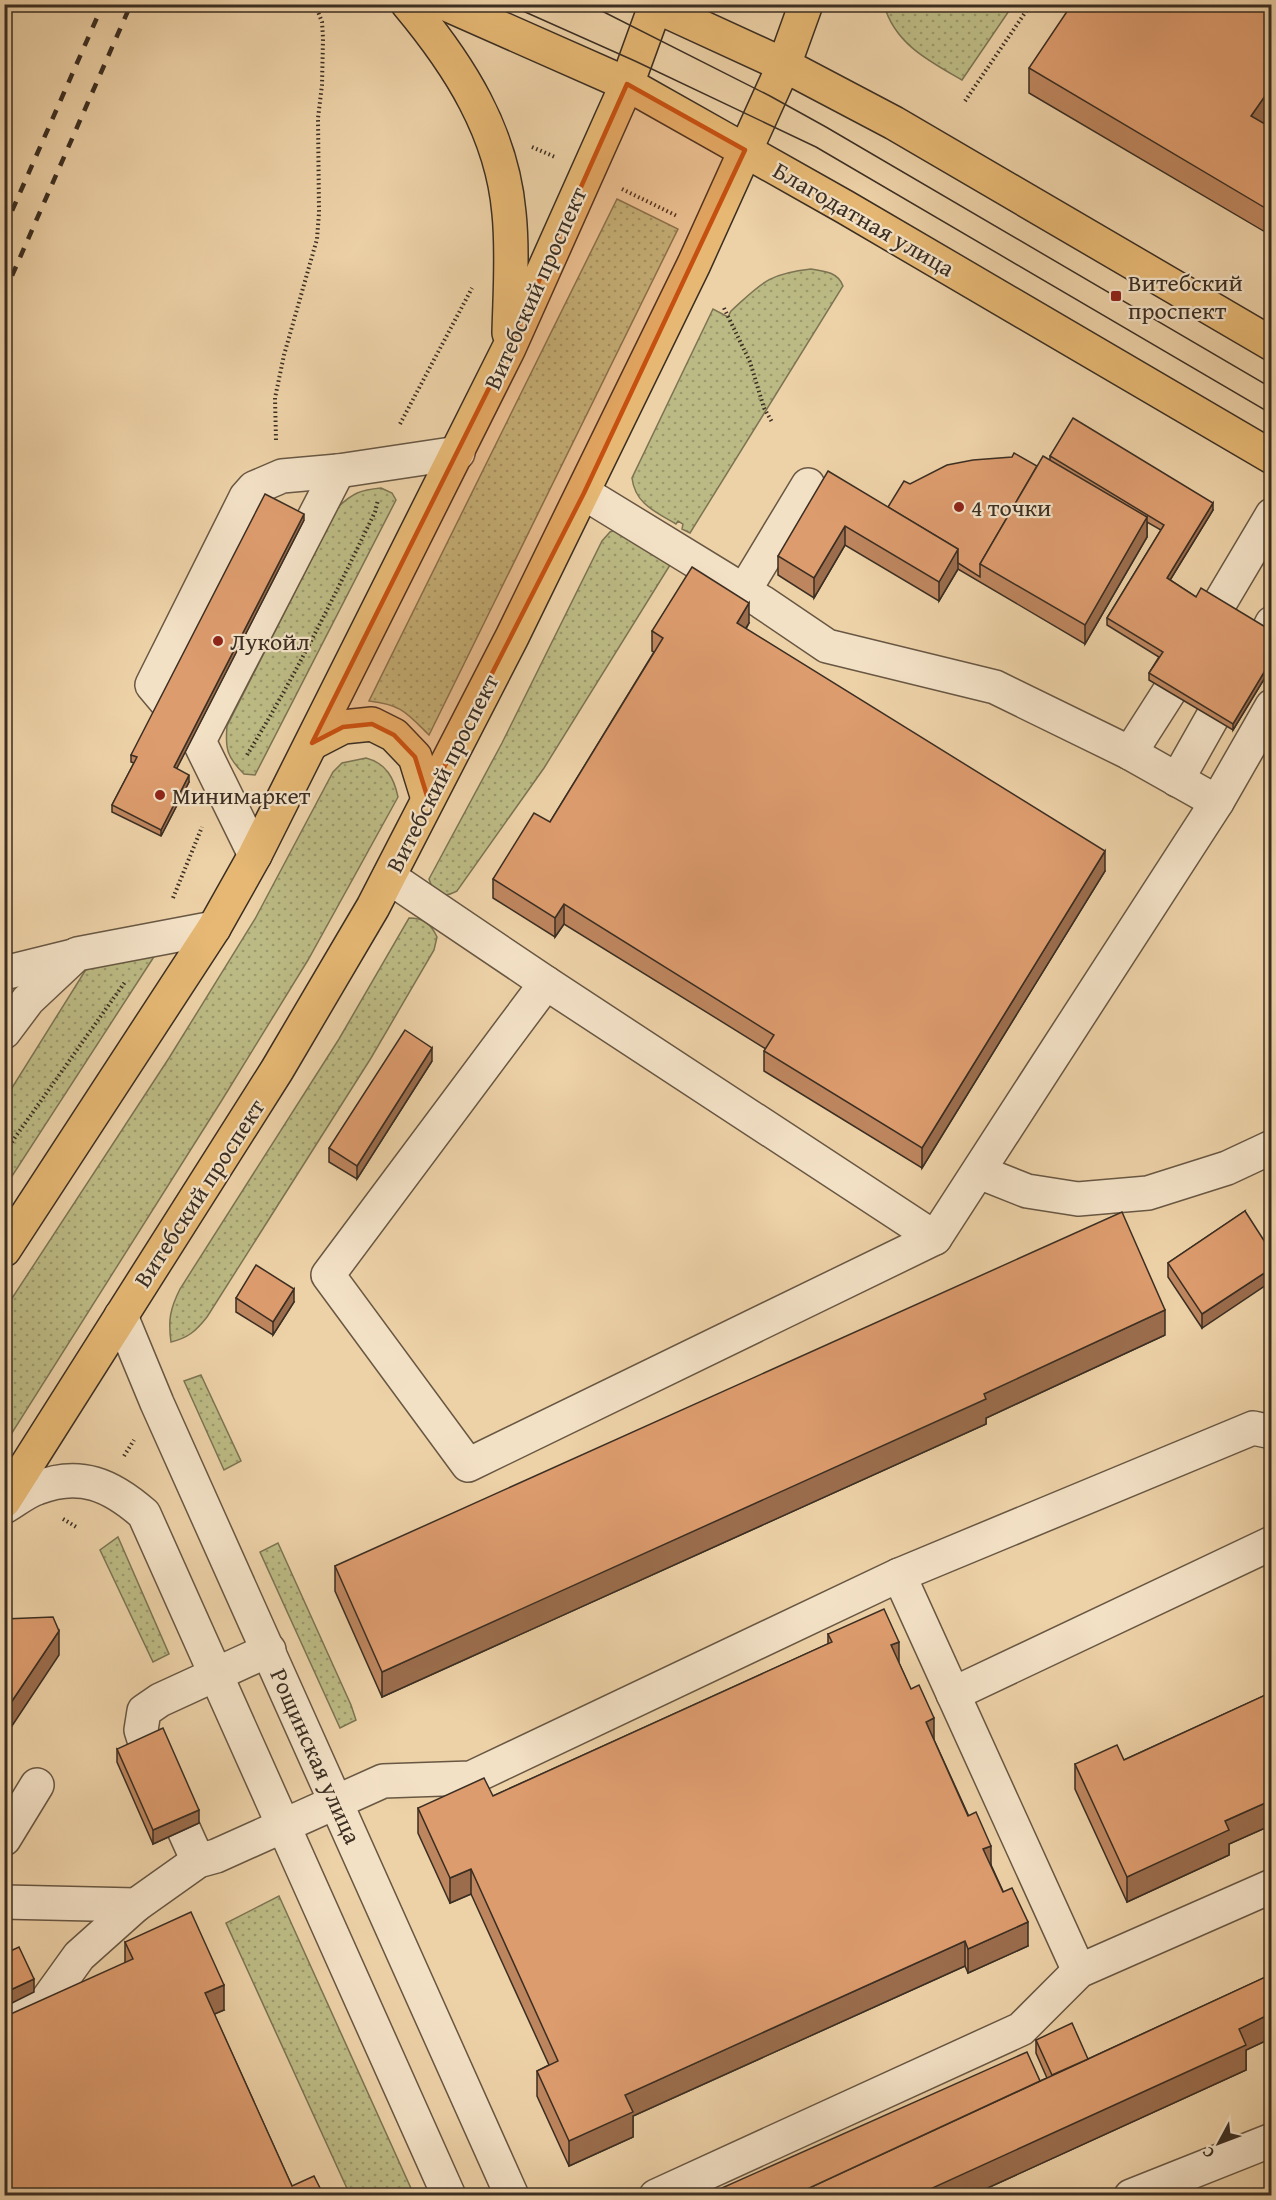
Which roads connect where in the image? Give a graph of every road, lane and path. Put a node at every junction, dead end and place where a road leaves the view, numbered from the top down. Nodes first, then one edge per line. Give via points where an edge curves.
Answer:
1 (315, 4) edge
2 (408, 4) edge
3 (446, 4) edge
4 (806, 4) edge
5 (1031, 4) edge
6 (654, 5) edge
7 (784, 65) junction
8 (627, 84) junction
9 (965, 101) dead end
10 (526, 144) dead end
11 (745, 150) junction
12 (556, 158) dead end
13 (622, 189) dead end
14 (683, 219) dead end
15 (475, 283) dead end
16 (724, 308) dead end
17 (1272, 344) edge
18 (509, 348) junction
19 (772, 422) dead end
20 (458, 453) junction
21 (1272, 457) edge
22 (388, 464) junction
23 (338, 471) junction
24 (282, 476) junction
25 (807, 485) dead end
26 (584, 493) junction
27 (1272, 515) edge
28 (744, 591) junction
29 (1218, 606) edge
30 (1168, 692) edge
31 (1272, 706) edge
32 (1212, 718) edge
33 (199, 741) junction
34 (312, 743) junction
35 (1130, 753) junction
36 (1177, 780) junction
37 (224, 792) junction
38 (428, 800) junction
39 (1217, 802) junction
40 (255, 855) junction
41 (389, 877) junction
42 (214, 928) junction
43 (155, 940) junction
44 (77, 954) junction
45 (4, 973) edge
46 (546, 983) junction
47 (4, 1032) edge
48 (1272, 1147) edge
49 (4, 1153) edge
50 (979, 1172) junction
51 (935, 1238) junction
52 (4, 1250) edge
53 (121, 1316) junction
54 (1272, 1432) edge
55 (138, 1435) dead end
56 (122, 1459) dead end
57 (4, 1501) edge
58 (4, 1507) edge
59 (1272, 1543) edge
60 (898, 1575) junction
61 (268, 1650) junction
62 (216, 1674) junction
63 (953, 1695) junction
64 (147, 1749) edge
65 (37, 1785) dead end
66 (336, 1801) junction
67 (283, 1824) junction
68 (184, 1830) edge
69 (4, 1839) edge
70 (198, 1861) junction
71 (1272, 1886) edge
72 (4, 1902) edge
73 (136, 1905) junction
74 (1079, 1971) junction
75 (14, 2020) edge
76 (1272, 2140) edge
77 (1195, 2184) edge
78 (449, 2196) edge
79 (512, 2196) edge
80 (656, 2196) edge
81 (1131, 2196) edge

1 - 24 path via 323,38 318,118 319,213 317,239 275,398 277,458
2 - 18 main road via 476,101 496,149 509,212
3 - 8 main road, Благодатная улица
4 - 7 main road, Витебский проспект
5 - 9 path
6 - 7 main road
6 - 8 main road, Витебский проспект
7 - 11 main road, Витебский проспект
7 - 17 main road via 894,123
8 - 11 main road, Благодатная улица
8 - 18 main road, Витебский проспект
10 - 12 path
11 - 21 main road, Благодатная улица
11 - 26 main road, Витебский проспект
13 - 14 path
15 - 22 path via 401,419
16 - 19 path
18 - 20 main road, Витебский проспект
20 - 22 street
20 - 34 main road, Витебский проспект
22 - 23 street
22 - 37 path via 375,512 319,629
23 - 24 street
23 - 33 street
24 - 33 street via 254,488 246,497 152,685
25 - 28 street
26 - 28 street
26 - 38 main road, Витебский проспект
27 - 29 street
28 - 35 street via 827,645 995,687
30 - 35 street
31 - 39 street
32 - 36 street
33 - 37 street
34 - 38 main road via 343,728 372,724 394,735 414,758
34 - 40 main road, Витебский проспект
35 - 36 street
36 - 39 street
37 - 40 street
37 - 43 path via 198,833
38 - 41 main road, Витебский проспект
39 - 50 street
40 - 42 main road, Витебский проспект
41 - 46 street
41 - 53 main road, Витебский проспект via 277,1071
42 - 43 street
42 - 52 main road, Витебский проспект
43 - 44 street
43 - 49 path
44 - 45 street
44 - 47 street via 28,1000
46 - 51 street
46 - 51 street via 328,1275 468,1465
48 - 50 street via 1227,1168 1148,1193 1078,1199 1027,1191
50 - 51 street
53 - 57 main road, Витебский проспект
53 - 61 street, Рощинская улица
54 - 60 street via 1253,1428
55 - 56 path
58 - 62 street via 35,1488 66,1479 89,1482 124,1497 144,1514
59 - 63 street
60 - 63 street
60 - 66 street via 471,1778 383,1781
61 - 62 street
61 - 66 street, Рощинская улица
62 - 64 street via 144,1711 141,1730
62 - 67 street
63 - 74 street
65 - 69 street
66 - 67 street
66 - 79 street, Рощинская улица
67 - 70 street
67 - 78 street
68 - 70 street
70 - 73 street
71 - 74 street
72 - 73 street
73 - 75 street via 79,1956 42,2006
74 - 80 street via 1021,2029
76 - 77 street
77 - 81 street

